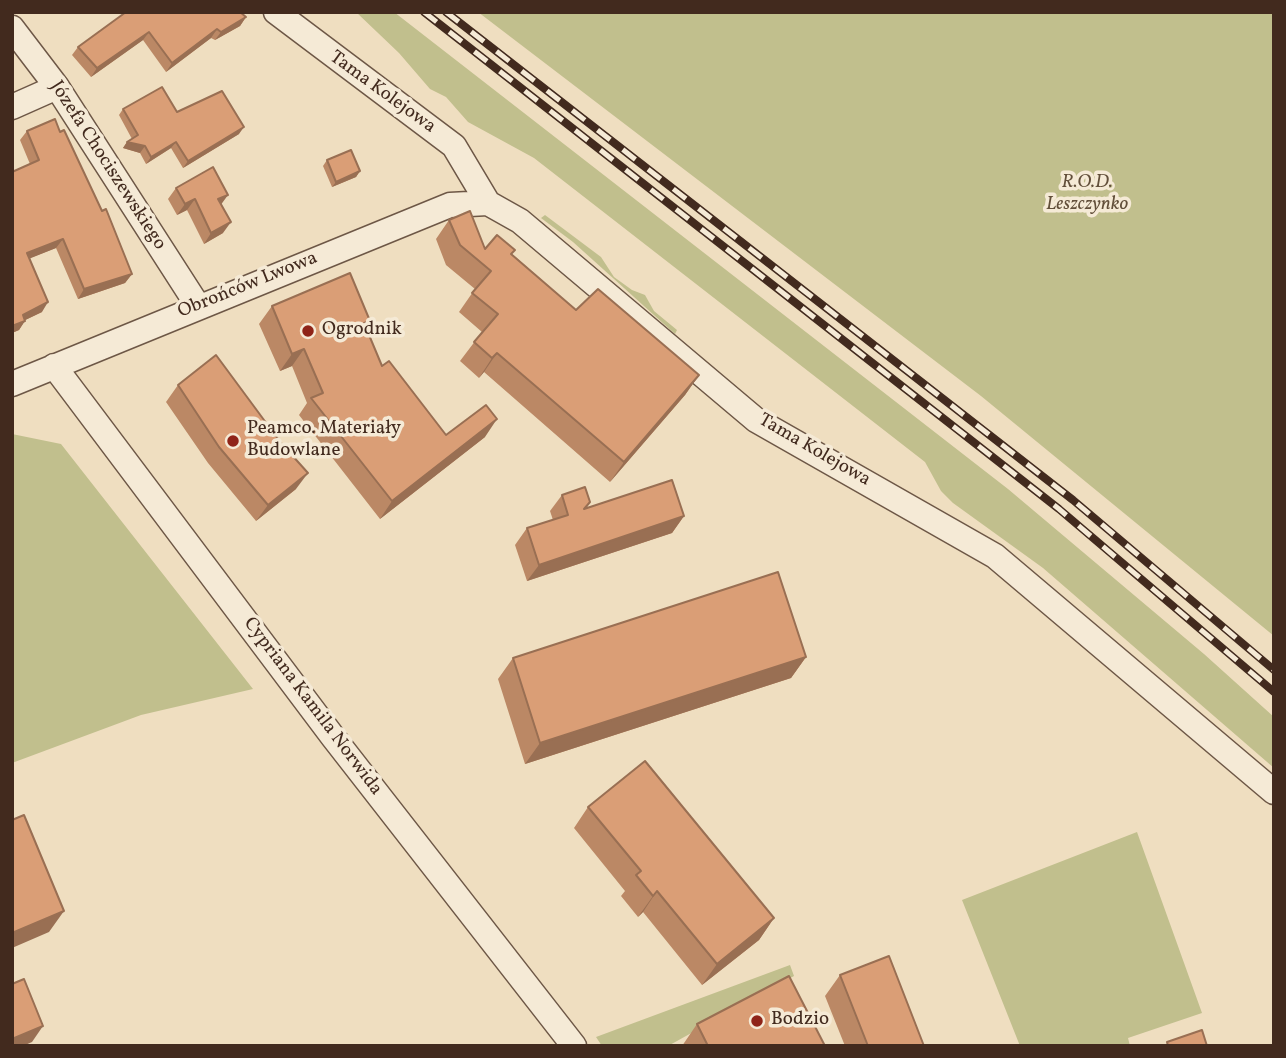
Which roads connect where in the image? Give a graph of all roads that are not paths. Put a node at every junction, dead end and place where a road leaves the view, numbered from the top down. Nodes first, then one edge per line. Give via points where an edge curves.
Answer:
1 (276, 12) edge
2 (12, 28) edge
3 (58, 87) junction
4 (12, 107) edge
5 (488, 203) junction
6 (198, 306) junction
7 (54, 366) junction
8 (12, 384) edge
9 (1274, 792) edge
10 (574, 1046) edge

1 - 5 street, Tama Kolejowa via 454,146
2 - 3 street, Józefa Chociszewskiego
3 - 4 street
3 - 6 street, Józefa Chociszewskiego
5 - 6 street, Obrońców Lwowa via 450,205
5 - 9 street, Tama Kolejowa via 520,221 756,420 995,555
6 - 7 street, Obrońców Lwowa
7 - 8 street, Obrońców Lwowa
7 - 10 street, Cypriana Kamila Norwida via 333,737

